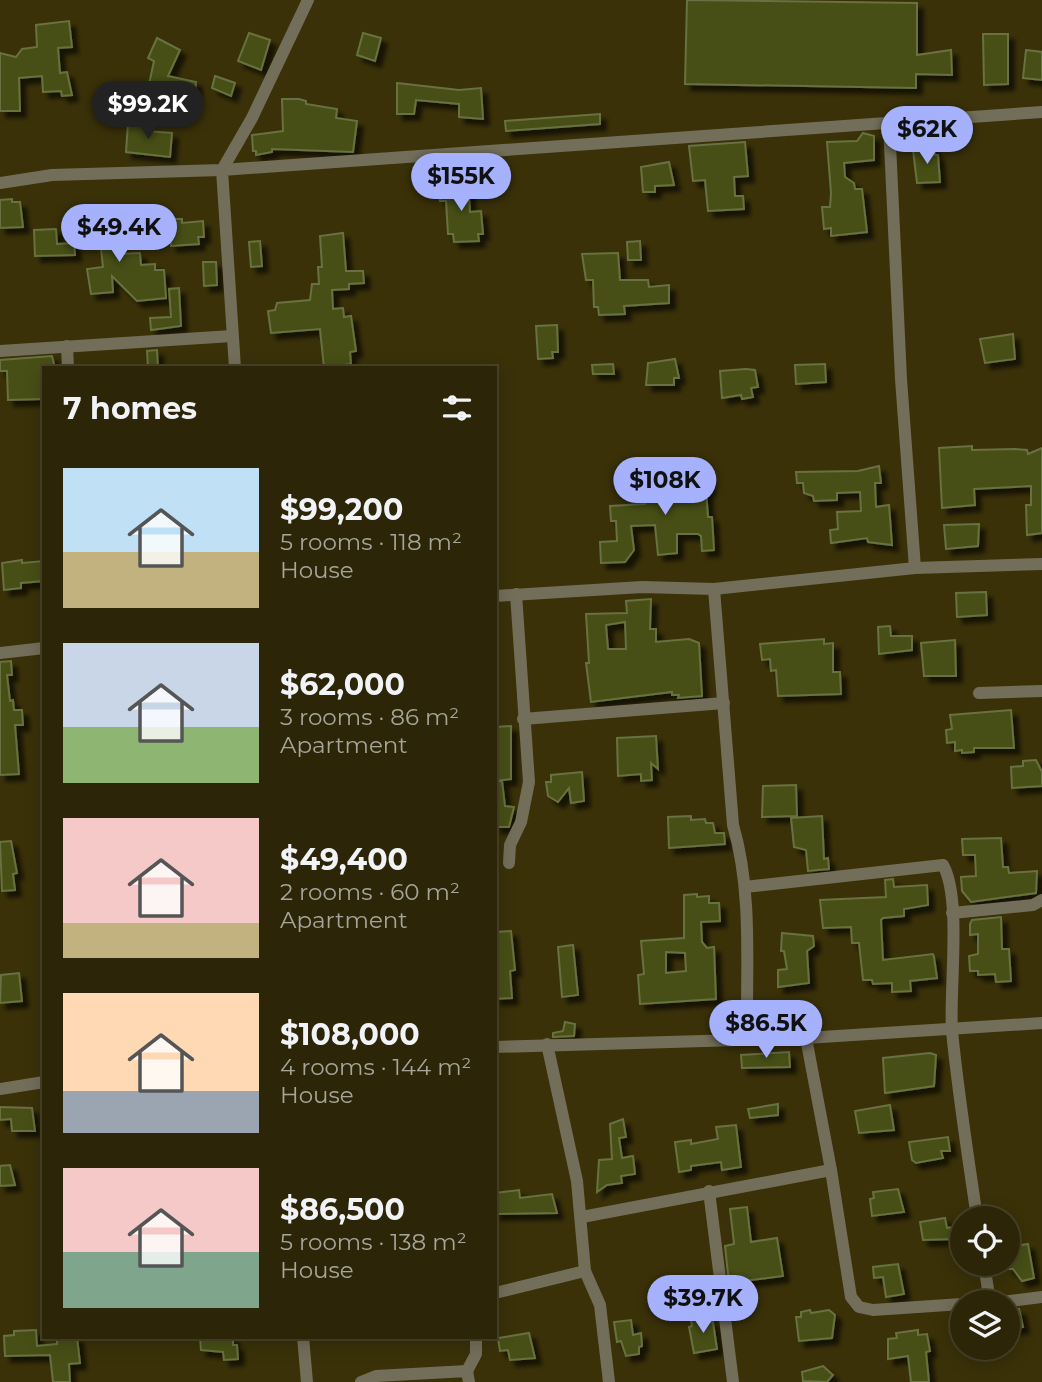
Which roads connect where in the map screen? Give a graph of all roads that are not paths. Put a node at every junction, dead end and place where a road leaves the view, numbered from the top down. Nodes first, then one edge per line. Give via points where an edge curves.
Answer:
1 (308, 0) edge
2 (1042, 112) edge
3 (889, 122) junction
4 (222, 170) junction
5 (0, 183) edge
6 (232, 336) junction
7 (67, 346) junction
8 (0, 351) edge
9 (68, 366) edge
10 (234, 366) edge
11 (1042, 564) edge
12 (915, 568) junction
13 (715, 589) junction
14 (516, 594) junction
15 (497, 596) edge
16 (42, 648) edge
17 (0, 653) edge
18 (1042, 691) edge
19 (979, 693) dead end
20 (724, 703) junction
21 (523, 719) junction
22 (509, 863) dead end
23 (745, 887) junction
24 (1042, 901) edge
25 (952, 913) junction
26 (1042, 1023) edge
27 (952, 1028) junction
28 (806, 1038) junction
29 (747, 1039) junction
30 (547, 1044) junction
31 (497, 1047) edge
32 (42, 1082) edge
33 (0, 1089) edge
34 (831, 1170) junction
35 (709, 1191) junction
36 (975, 1206) edge
37 (582, 1217) junction
38 (585, 1271) junction
39 (497, 1293) edge
40 (1042, 1297) edge
41 (1020, 1300) edge
42 (950, 1305) edge
43 (303, 1339) edge
44 (477, 1339) edge
45 (468, 1376) edge
46 (307, 1382) edge
47 (361, 1382) edge
48 (609, 1382) edge
49 (733, 1382) edge

1 - 4 street
2 - 3 street
3 - 4 street
3 - 12 street
4 - 5 street via 51,175
4 - 6 street
6 - 7 street
6 - 10 street
7 - 8 street
7 - 9 street
11 - 12 street
12 - 13 street
13 - 14 street via 642,587
13 - 20 street
14 - 15 street
14 - 21 street
16 - 17 street
18 - 19 street
20 - 21 street
20 - 23 street via 733,824
21 - 22 street via 529,782
23 - 25 street via 943,865
23 - 29 street
24 - 25 street
25 - 27 street
26 - 27 street
27 - 28 street
27 - 36 street
28 - 29 street
28 - 34 street
29 - 30 street
30 - 31 street
30 - 37 street
32 - 33 street
34 - 35 street
34 - 42 street via 851,1297 859,1307
35 - 37 street
35 - 49 street
37 - 38 street
38 - 39 street
38 - 48 street via 600,1305
40 - 41 street
43 - 46 street
44 - 45 street via 477,1354
45 - 47 street via 376,1376

